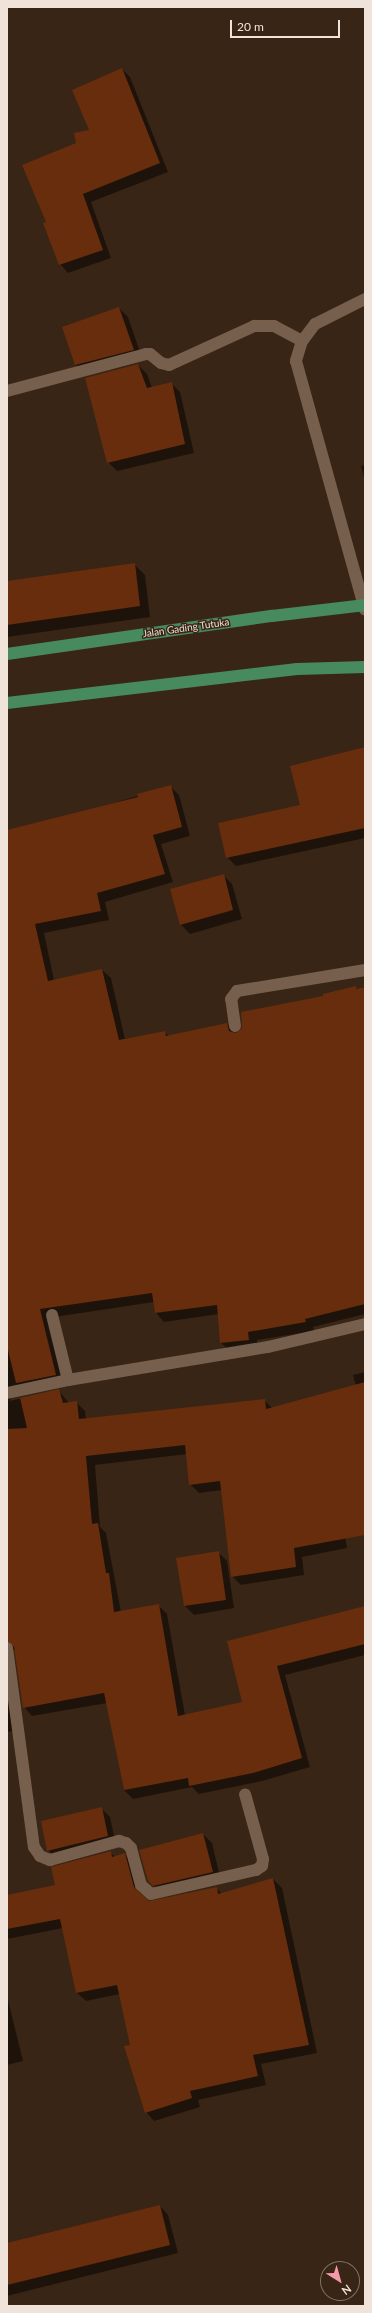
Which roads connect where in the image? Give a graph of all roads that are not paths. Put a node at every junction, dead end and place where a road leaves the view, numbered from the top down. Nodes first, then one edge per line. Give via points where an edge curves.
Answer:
1 (365, 299) edge
2 (302, 341) junction
3 (7, 392) edge
4 (365, 607) edge
5 (7, 654) edge
6 (365, 666) edge
7 (7, 703) edge
8 (365, 970) edge
9 (235, 1026) dead end
10 (52, 1315) dead end
11 (365, 1324) edge
12 (68, 1380) junction
13 (7, 1393) edge
14 (7, 1648) edge
15 (245, 1794) dead end

1 - 2 street via 315,324
2 - 3 street via 274,326 254,326 169,365 146,354
2 - 4 street via 296,361 300,384
4 - 5 main road, Jalan Gading Tutuka via 272,616
6 - 7 main road via 297,669
8 - 9 street via 237,991 231,999
10 - 12 street
11 - 12 street via 268,1347
12 - 13 street
14 - 15 street via 34,1847 40,1856 50,1860 119,1841 126,1843 131,1848 142,1885 151,1894 256,1870 262,1866 263,1859

